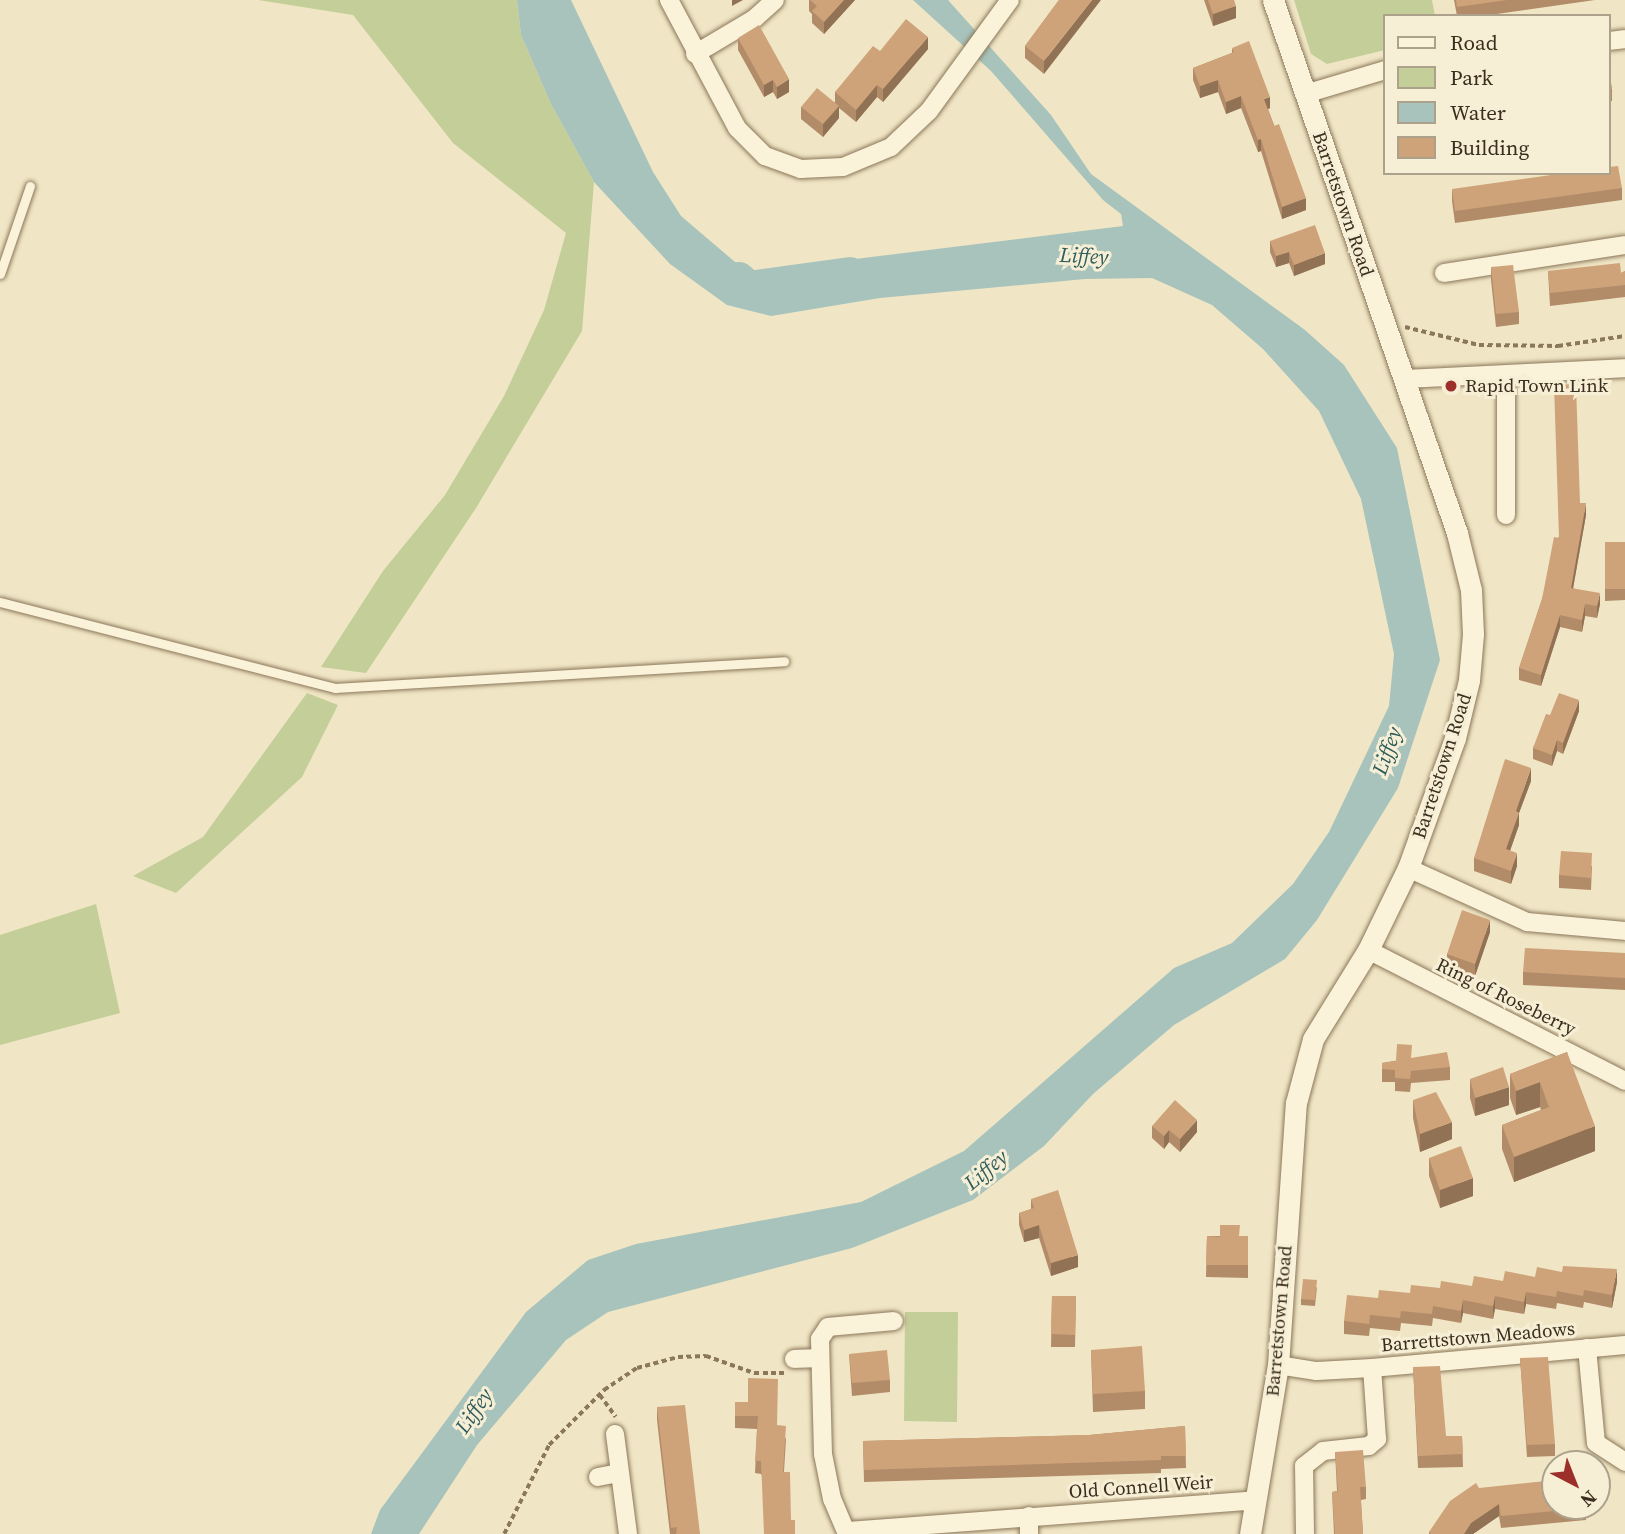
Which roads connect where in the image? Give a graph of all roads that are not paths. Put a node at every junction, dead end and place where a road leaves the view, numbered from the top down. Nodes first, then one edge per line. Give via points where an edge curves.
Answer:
1 (669, 0) edge
2 (775, 0) edge
3 (1010, 0) edge
4 (1273, 0) edge
5 (695, 54) junction
6 (1384, 70) edge
7 (1305, 94) junction
8 (30, 186) dead end
9 (1625, 245) edge
10 (1444, 272) dead end
11 (0, 274) edge
12 (1625, 368) edge
13 (1506, 377) junction
14 (1404, 379) junction
15 (1506, 515) dead end
16 (0, 602) edge
17 (785, 661) dead end
18 (1408, 869) junction
19 (1625, 931) edge
20 (1368, 950) junction
21 (1625, 1081) edge
22 (894, 1321) dead end
23 (1625, 1345) edge
24 (1587, 1348) junction
25 (818, 1358) junction
26 (794, 1359) road end
27 (1278, 1365) junction
28 (1372, 1368) junction
29 (615, 1434) dead end
30 (1625, 1462) edge
31 (619, 1472) junction
32 (598, 1477) dead end
33 (1256, 1500) junction
34 (1029, 1525) edge
35 (847, 1532) edge
36 (628, 1534) edge
37 (1250, 1534) edge
38 (1304, 1534) edge

1 - 5 street
2 - 5 street via 754,19
3 - 5 street via 929,111 891,147 843,167 801,169 765,156 737,128
4 - 7 street, Barretstown Road
6 - 7 street
7 - 14 street, Barretstown Road
8 - 11 lane
9 - 10 street
12 - 13 street
13 - 14 street
13 - 15 street
14 - 18 street, Barretstown Road via 1457,533 1471,590 1473,634 1469,680 1455,738
16 - 17 lane via 335,688
18 - 19 street via 1527,922
18 - 20 street, Barretstown Road
20 - 21 street, Ring of Roseberry
20 - 27 street, Barretstown Road via 1313,1040 1296,1103
22 - 25 street, Old Connell Weir via 828,1327
23 - 24 street, Barrettstown Meadows
24 - 28 street, Barrettstown Meadows
24 - 30 street, Barrettstown Meadows via 1596,1443
25 - 26 street
25 - 35 street, Old Connell Weir via 823,1454 832,1499
27 - 28 street, Barrettstown Meadows via 1317,1371
27 - 33 street, Barretstown Road
28 - 38 street, Barrettstown Meadows via 1377,1439 1369,1446 1323,1451 1304,1466
29 - 31 street
31 - 32 street
31 - 36 street
33 - 34 street, Old Connell Weir
33 - 37 street, Barretstown Road
34 - 35 street, Old Connell Weir

